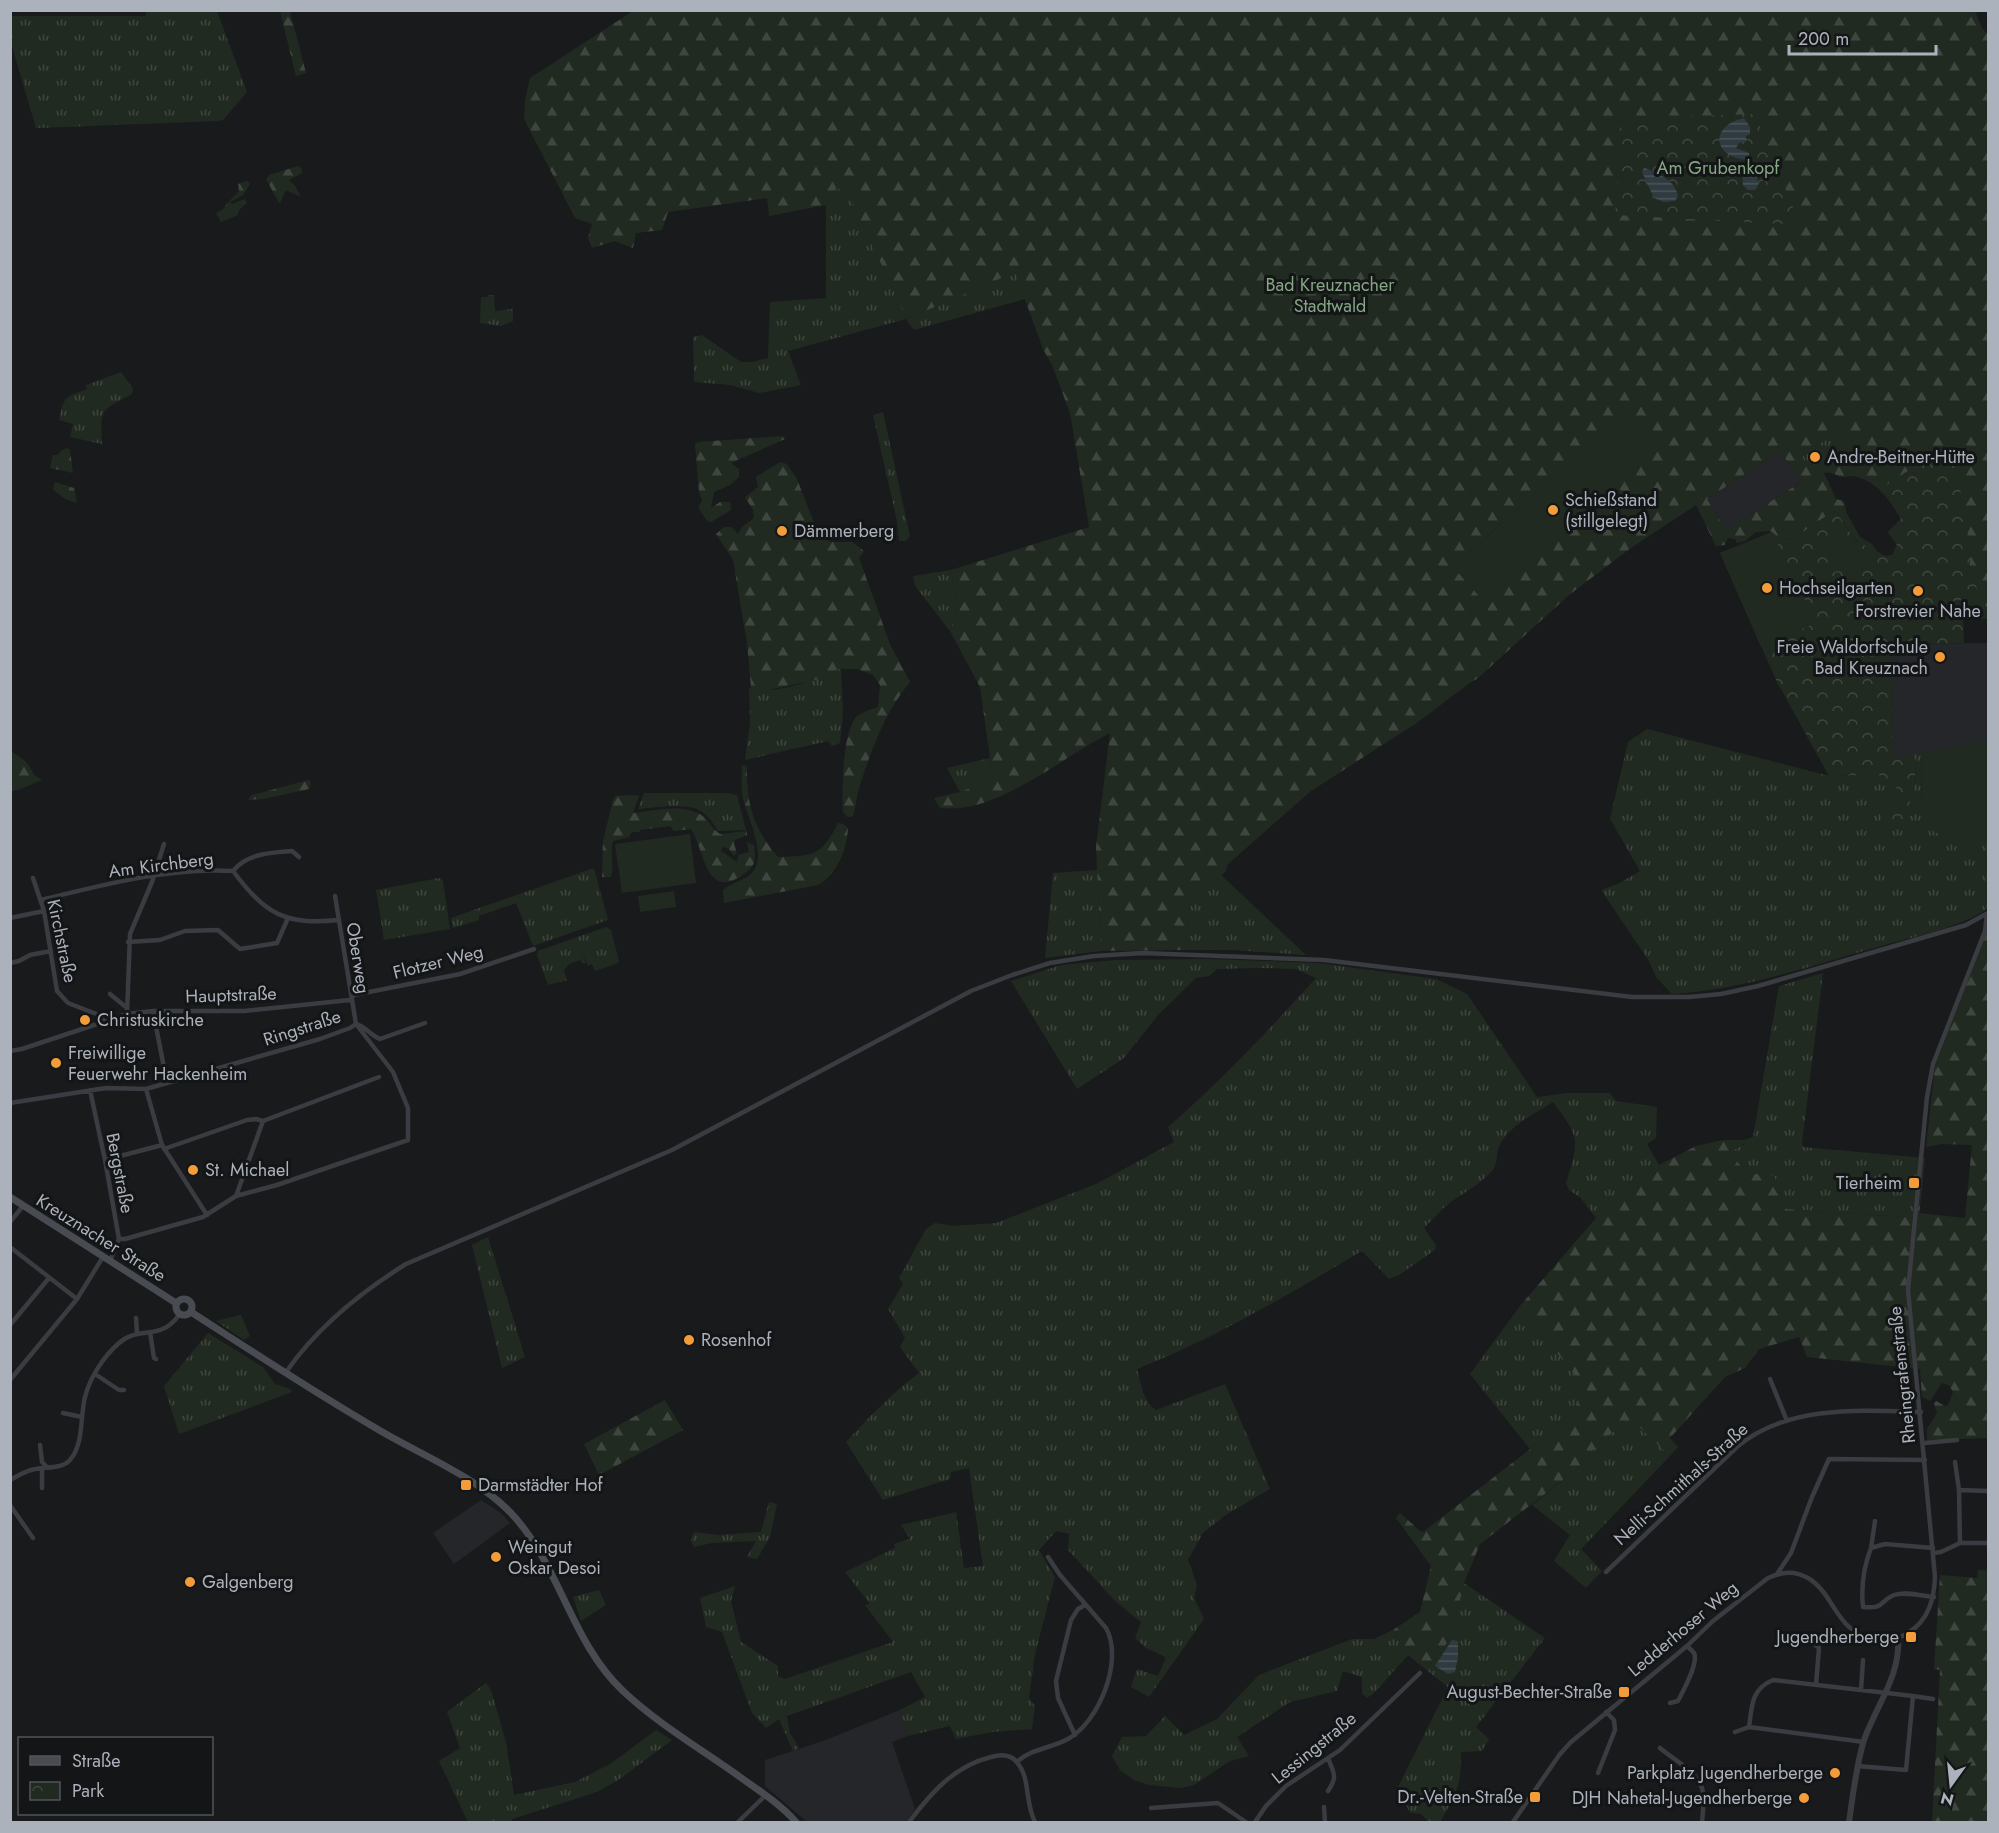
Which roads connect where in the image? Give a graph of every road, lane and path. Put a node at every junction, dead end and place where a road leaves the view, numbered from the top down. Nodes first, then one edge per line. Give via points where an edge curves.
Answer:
1 (164, 844) dead end
2 (299, 857) dead end
3 (233, 871) junction
4 (154, 876) junction
5 (33, 878) dead end
6 (335, 896) dead end
7 (41, 900) junction
8 (44, 911) junction
9 (1988, 914) edge
10 (10, 918) edge
11 (288, 918) junction
12 (339, 920) junction
13 (128, 942) junction
14 (534, 949) dead end
15 (51, 951) junction
16 (10, 963) edge
17 (110, 994) dead end
18 (350, 1000) junction
19 (127, 1011) junction
20 (153, 1011) junction
21 (104, 1021) junction
22 (425, 1023) dead end
23 (356, 1024) junction
24 (10, 1051) edge
25 (379, 1077) dead end
26 (167, 1083) junction
27 (146, 1089) junction
28 (90, 1090) junction
29 (10, 1103) edge
30 (263, 1121) junction
31 (163, 1147) junction
32 (105, 1160) junction
33 (236, 1196) junction
34 (10, 1197) edge
35 (23, 1206) junction
36 (207, 1215) junction
37 (10, 1222) edge
38 (119, 1239) junction
39 (10, 1247) edge
40 (107, 1259) junction
41 (49, 1278) junction
42 (77, 1299) junction
43 (176, 1303) junction
44 (191, 1312) junction
45 (179, 1315) junction
46 (136, 1318) dead end
47 (10, 1325) edge
48 (150, 1332) junction
49 (137, 1334) junction
50 (156, 1359) dead end
51 (286, 1372) junction
52 (95, 1374) junction
53 (1770, 1379) dead end
54 (10, 1380) edge
55 (124, 1390) dead end
56 (1921, 1412) junction
57 (63, 1413) dead end
58 (82, 1417) junction
59 (1787, 1421) junction
60 (1957, 1440) dead end
61 (1924, 1443) junction
62 (40, 1445) dead end
63 (1925, 1460) junction
64 (1955, 1462) dead end
65 (44, 1468) junction
66 (10, 1480) edge
67 (42, 1488) dead end
68 (1959, 1491) junction
69 (1989, 1491) edge
70 (10, 1505) edge
71 (1875, 1521) dead end
72 (33, 1538) dead end
73 (1960, 1543) junction
74 (1989, 1543) edge
75 (1871, 1548) junction
76 (1933, 1551) junction
77 (1048, 1557) dead end
78 (1606, 1572) dead end
79 (1777, 1574) junction
80 (1934, 1597) junction
81 (1086, 1605) junction
82 (1898, 1638) junction
83 (1812, 1642) dead end
84 (1687, 1646) junction
85 (1863, 1660) dead end
86 (1420, 1673) dead end
87 (1816, 1685) junction
88 (1861, 1690) junction
89 (1884, 1693) junction
90 (1913, 1696) junction
91 (1933, 1699) dead end
92 (1670, 1703) dead end
93 (1606, 1712) junction
94 (1749, 1727) junction
95 (1735, 1732) dead end
96 (1075, 1735) junction
97 (1864, 1742) junction
98 (1660, 1748) dead end
99 (1328, 1758) junction
100 (1017, 1762) junction
101 (1857, 1766) junction
102 (1598, 1773) dead end
103 (1328, 1791) dead end
104 (766, 1795) junction
105 (1323, 1807) dead end
106 (1151, 1808) dead end
107 (738, 1822) edge
108 (796, 1822) edge
109 (909, 1822) edge
110 (1035, 1822) edge
111 (1246, 1822) edge
112 (1255, 1822) edge
113 (1325, 1822) edge
114 (1513, 1822) edge
115 (1702, 1822) edge
116 (1849, 1822) edge

1 - 4 street
2 - 3 street via 292,851 261,854
3 - 4 street, Am Kirchberg
3 - 11 street, Am Kirchberg via 264,906
4 - 7 street, Am Kirchberg
4 - 13 street
5 - 7 street, Kirchstraße
6 - 12 street, Oberweg
7 - 8 street, Kirchstraße
8 - 10 street
8 - 15 street, Kirchstraße
9 - 51 street via 1956,928 1758,986 1689,997 1632,997 1313,959 1142,953 1050,963 971,991 672,1150 406,1264 348,1306
9 - 56 street, Rheingrafenstraße via 1933,1064 1927,1097 1908,1290
11 - 12 street, Am Kirchberg via 312,922
11 - 13 street via 277,943 240,948 218,930 185,931 160,940
12 - 18 street, Oberweg
13 - 19 street
14 - 18 street, Flotzer Weg via 460,974
15 - 16 street
15 - 21 street, Kirchstraße via 57,991 68,1003 99,1015
17 - 19 street
18 - 20 street, Hauptstraße via 244,1011
18 - 23 street, Oberweg
19 - 20 street, Hauptstraße
19 - 21 street, Hauptstraße
20 - 26 street
21 - 24 street, Hauptstraße
22 - 23 street via 380,1038
23 - 26 street, Ringstraße via 320,1039
23 - 33 street, Oberweg via 393,1072 408,1108 408,1140
25 - 30 street
26 - 27 street, Ringstraße
27 - 28 street, Ringstraße
27 - 31 street
28 - 29 street, Ringstraße
28 - 32 street, Bergstraße
30 - 31 street via 247,1120
30 - 33 street
31 - 32 street
31 - 36 street
32 - 38 street, Bergstraße
33 - 36 street
34 - 35 main road, Kreuznacher Straße
35 - 37 street
35 - 40 main road, Kreuznacher Straße
36 - 38 street
38 - 40 street, Bergstraße
39 - 41 street
40 - 42 street, Bergstraße
40 - 43 main road, Kreuznacher Straße
41 - 42 street
41 - 47 street
42 - 54 street, Bergstraße
43 - 44 main road via 181,1299 189,1301
43 - 45 main road
44 - 45 main road
44 - 51 main road
45 - 48 street via 166,1328
46 - 49 street
48 - 49 street
48 - 50 street
49 - 52 street via 119,1343
51 - 104 main road via 385,1434 469,1480 499,1502 534,1543 585,1643 614,1681 640,1705
52 - 55 street
52 - 58 street via 85,1396
53 - 59 street
56 - 59 street, Nelli-Schmithals-Straße via 1846,1410
56 - 61 street, Rheingrafenstraße
57 - 58 street
58 - 65 street via 71,1459
59 - 78 street, Nelli-Schmithals-Straße via 1743,1442
60 - 61 street
61 - 63 street, Rheingrafenstraße
62 - 65 street
63 - 76 street, Rheingrafenstraße
63 - 79 street via 1830,1459 1791,1553
64 - 68 street
65 - 66 street
65 - 67 street
68 - 69 street
68 - 73 street
70 - 72 street
71 - 75 street
73 - 74 street
73 - 76 street via 1941,1552
75 - 76 street via 1886,1544
75 - 80 street via 1863,1607 1873,1608 1892,1596 1905,1594
76 - 80 street, Rheingrafenstraße
77 - 81 street
79 - 82 street via 1790,1572 1809,1578 1850,1628 1862,1636 1876,1640
79 - 84 street, Ledderhoser Weg via 1750,1591
80 - 82 street, Rheingrafenstraße via 1923,1620
81 - 96 street via 1071,1620 1056,1682 1058,1698
81 - 96 street via 1109,1633 1113,1656 1100,1703
82 - 89 street via 1896,1664
83 - 87 street via 1819,1648
84 - 92 street via 1695,1659 1688,1683 1678,1701
84 - 93 street, Ledderhoser Weg
85 - 88 street
86 - 99 street, Lessingstraße
87 - 88 street
87 - 94 street via 1773,1680 1766,1683 1754,1695
88 - 89 street
89 - 90 street
89 - 97 street
90 - 91 street
90 - 101 street via 1906,1770
93 - 102 street via 1614,1720 1615,1730
93 - 114 street, Ledderhoser Weg via 1560,1754
94 - 95 street
94 - 97 street
96 - 100 street
97 - 101 street
98 - 115 street via 1701,1785
99 - 103 street via 1335,1782
99 - 112 street, Lessingstraße via 1286,1786
100 - 109 street via 1000,1755 964,1766 940,1785
100 - 110 street
101 - 116 street
104 - 107 street
104 - 108 main road
105 - 113 street
106 - 111 street via 1218,1803

